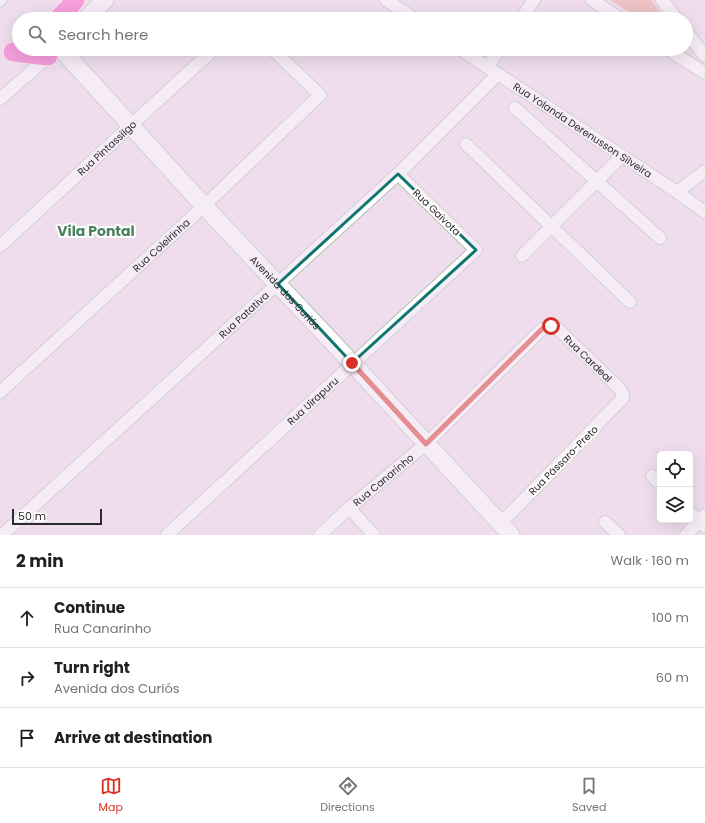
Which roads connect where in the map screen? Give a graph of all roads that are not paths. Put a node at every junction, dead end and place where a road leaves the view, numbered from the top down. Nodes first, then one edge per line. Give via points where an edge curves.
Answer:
1 (4, 0) edge
2 (105, 0) edge
3 (386, 0) edge
4 (534, 0) edge
5 (592, 0) edge
6 (662, 0) edge
7 (0, 4) edge
8 (93, 12) edge
9 (404, 12) edge
10 (526, 12) edge
11 (610, 12) edge
12 (671, 12) edge
13 (693, 40) edge
14 (49, 56) edge
15 (60, 56) edge
16 (206, 56) edge
17 (279, 56) edge
18 (470, 56) edge
19 (495, 56) edge
20 (678, 56) edge
21 (705, 56) edge
22 (487, 67) junction
23 (498, 74) junction
24 (705, 74) edge
25 (0, 99) edge
26 (515, 108) dead end
27 (131, 126) junction
28 (466, 144) dead end
29 (622, 156) junction
30 (705, 171) edge
31 (398, 174) junction
32 (596, 181) junction
33 (677, 192) junction
34 (204, 206) junction
35 (705, 212) edge
36 (551, 226) junction
37 (660, 238) dead end
38 (0, 246) edge
39 (476, 250) joint
40 (522, 256) dead end
41 (278, 284) junction
42 (630, 302) dead end
43 (551, 326) joint
44 (352, 363) junction
45 (0, 392) edge
46 (623, 394) joint
47 (426, 444) junction
48 (348, 508) junction
49 (693, 515) edge
50 (703, 521) edge
51 (605, 522) dead end
52 (506, 529) edge
53 (2, 535) edge
54 (167, 535) edge
55 (320, 535) edge
56 (374, 535) edge
57 (619, 535) edge
58 (686, 535) edge

1 - 7 lane
2 - 8 street
3 - 9 street
4 - 10 street
5 - 11 street
6 - 12 street
13 - 21 street
14 - 25 street
15 - 27 street, Avenida dos Curiós
16 - 27 street, Rua Pintassilgo
17 - 34 street, Rua Coleirinha via 320,96
18 - 22 street, Rua Yolanda Derenusson Silveira
19 - 22 street
20 - 24 street
22 - 23 street, Rua Yolanda Derenusson Silveira
23 - 29 street, Rua Yolanda Derenusson Silveira
23 - 31 street, Rua Patativa
26 - 32 street
27 - 34 street, Avenida dos Curiós
27 - 38 street, Rua Pintassilgo
28 - 36 street
29 - 32 street
29 - 33 street, Rua Yolanda Derenusson Silveira
30 - 33 street
31 - 39 street, Rua Gaivota
31 - 41 street, Rua Patativa
32 - 36 street
32 - 37 street
33 - 35 street, Rua Yolanda Derenusson Silveira
34 - 41 street, Avenida dos Curiós
34 - 45 street, Rua Coleirinha
36 - 40 street
36 - 42 street
39 - 44 street, Rua Uirapuru
41 - 44 street, Avenida dos Curiós
41 - 53 street, Rua Patativa
43 - 46 street, Rua Cardeal via 559,330
43 - 47 street, Rua Canarinho via 542,329
44 - 47 street, Avenida dos Curiós
44 - 54 street, Rua Uirapuru
46 - 52 street, Rua Pássaro-Preto via 621,401
47 - 48 street, Rua Canarinho
47 - 52 street, Avenida dos Curiós
48 - 55 street, Rua Canarinho
48 - 56 street
49 - 50 street
50 - 58 street
51 - 57 street

